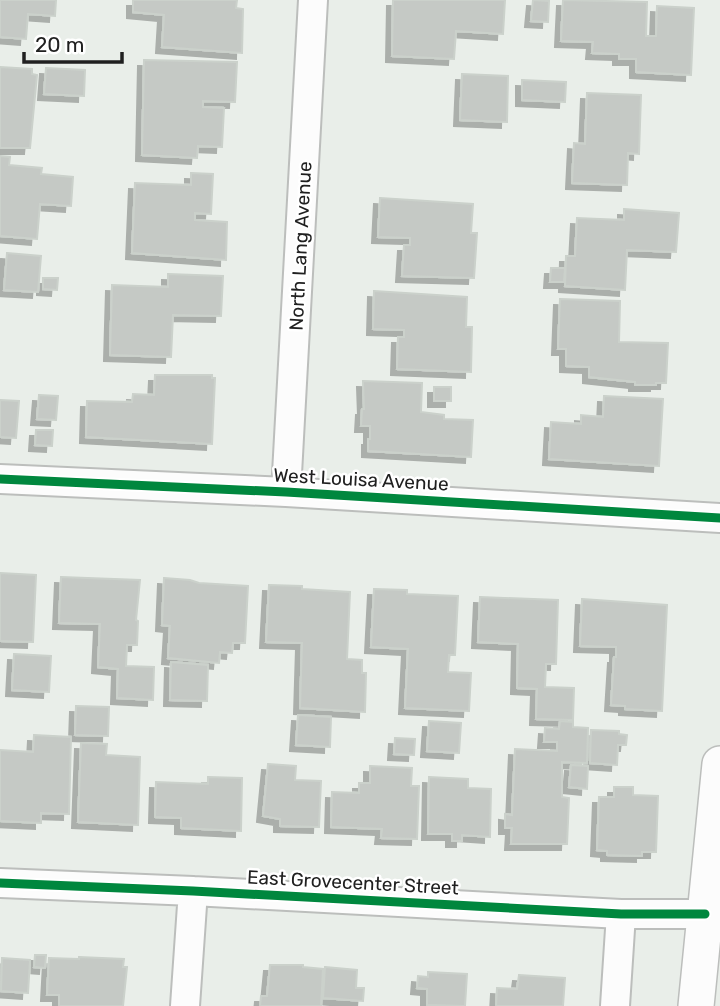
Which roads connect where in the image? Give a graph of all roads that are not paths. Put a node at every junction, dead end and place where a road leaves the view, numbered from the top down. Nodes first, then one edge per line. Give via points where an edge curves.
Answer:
1 (313, 0) edge
2 (0, 479) edge
3 (286, 492) junction
4 (720, 518) edge
5 (720, 764) edge
6 (0, 883) edge
7 (193, 891) junction
8 (621, 914) junction
9 (705, 914) junction
10 (185, 1006) edge
11 (615, 1006) edge
12 (696, 1006) edge

1 - 3 street, North Lang Avenue
2 - 3 street, West Louisa Avenue
3 - 4 street, West Louisa Avenue
5 - 9 street
6 - 7 street, East Grovecenter Street
7 - 8 street, East Grovecenter Street
7 - 10 street
8 - 9 street, East Grovecenter Street
8 - 11 street
9 - 12 street

